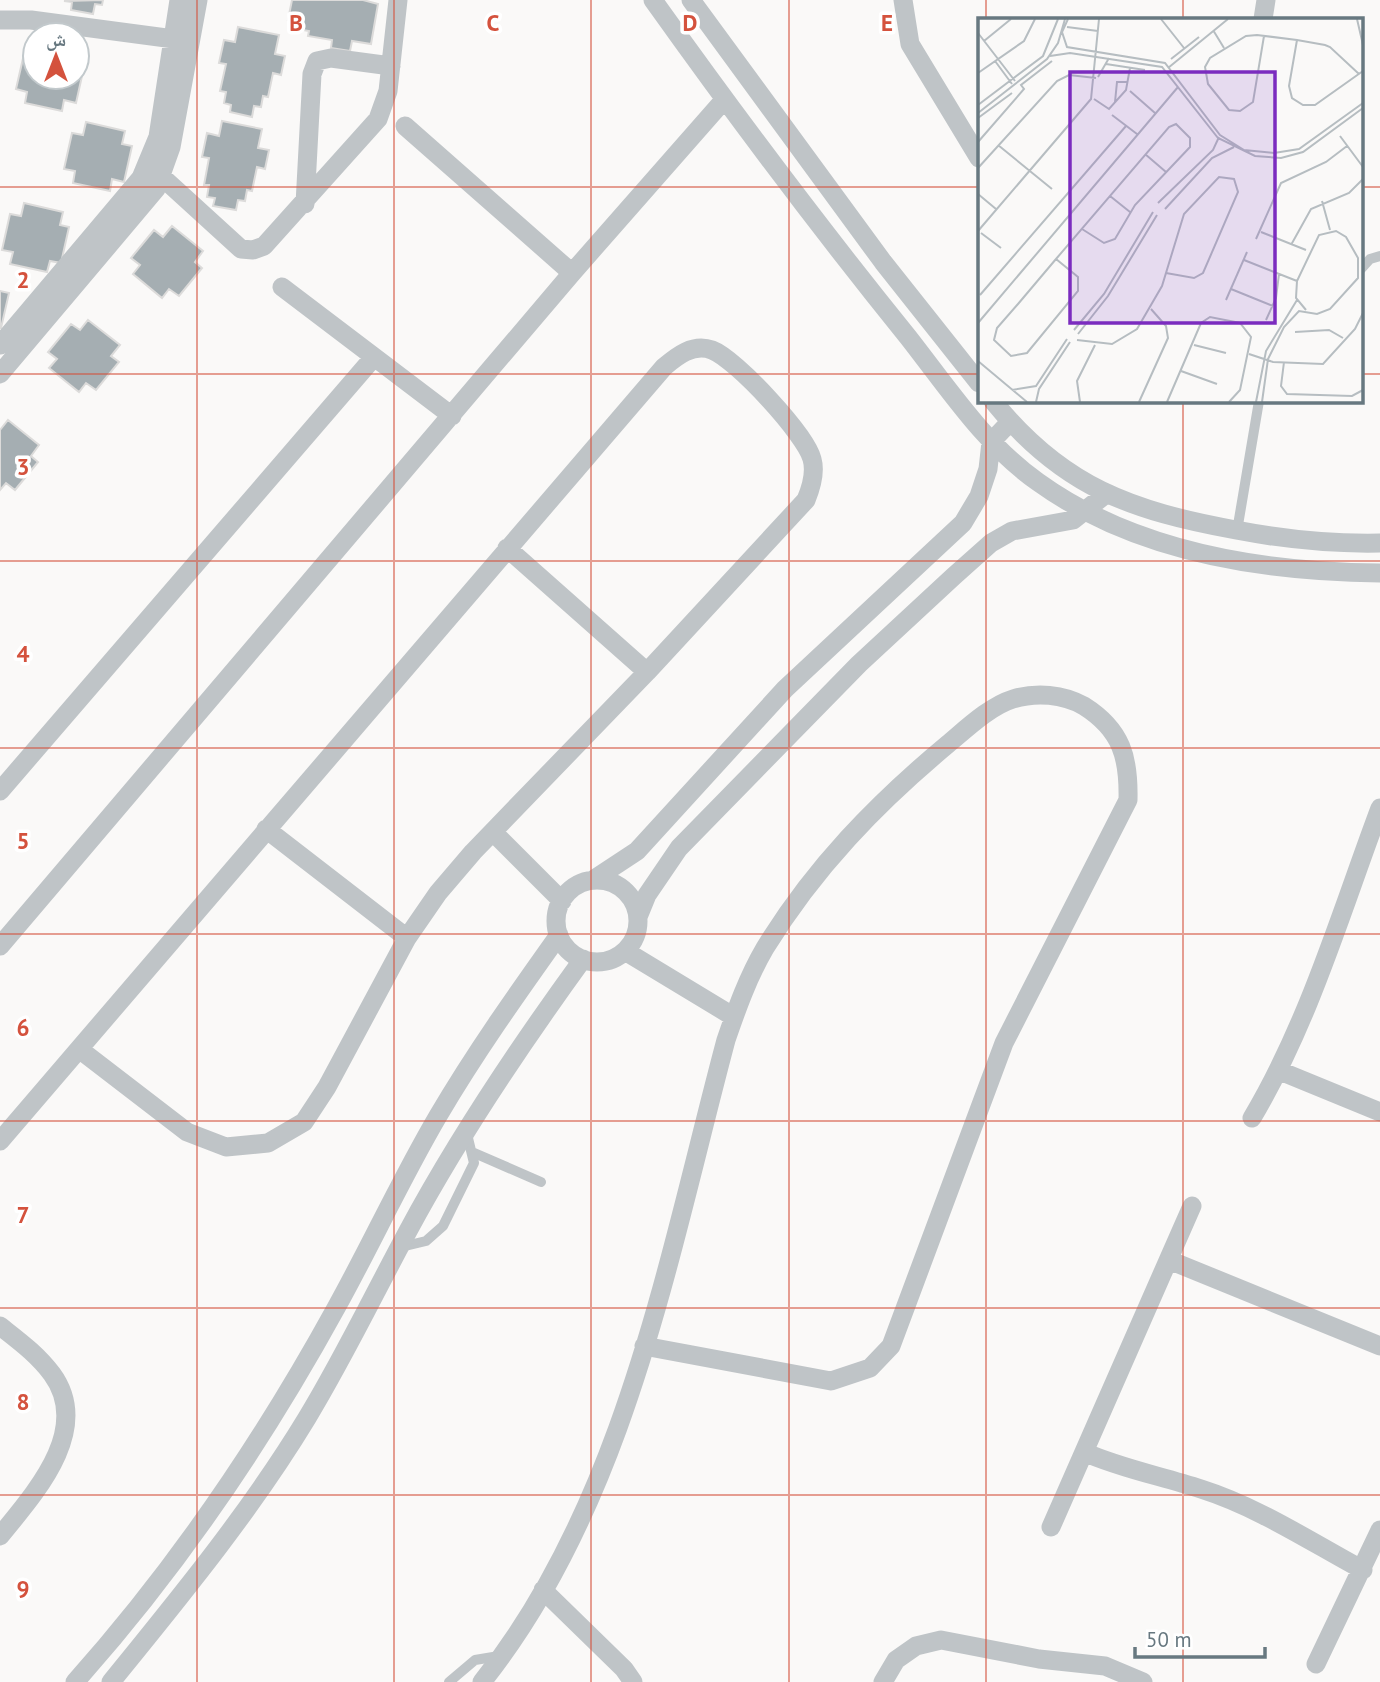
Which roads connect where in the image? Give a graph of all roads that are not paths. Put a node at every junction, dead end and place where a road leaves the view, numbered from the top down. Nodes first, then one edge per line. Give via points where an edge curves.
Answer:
1 (179, 0) edge
2 (198, 0) edge
3 (398, 0) edge
4 (653, 0) edge
5 (691, 0) edge
6 (903, 0) edge
7 (1266, 0) edge
8 (1263, 18) edge
9 (0, 20) edge
10 (174, 39) junction
11 (391, 66) junction
12 (724, 100) junction
13 (405, 126) dead end
14 (978, 156) edge
15 (162, 177) junction
16 (305, 204) junction
17 (1380, 256) edge
18 (1362, 268) edge
19 (572, 273) junction
20 (282, 287) dead end
21 (0, 345) edge
22 (374, 356) junction
23 (0, 374) edge
24 (978, 382) edge
25 (994, 402) edge
26 (1259, 402) edge
27 (452, 416) junction
28 (1010, 422) junction
29 (991, 442) junction
30 (1105, 494) junction
31 (1084, 511) junction
32 (1237, 531) junction
33 (1380, 544) edge
34 (507, 548) junction
35 (1380, 573) edge
36 (647, 672) junction
37 (0, 791) edge
38 (1380, 808) edge
39 (266, 829) junction
40 (493, 832) junction
41 (593, 880) junction
42 (562, 901) junction
43 (638, 917) junction
44 (559, 935) junction
45 (407, 938) junction
46 (0, 946) edge
47 (625, 951) junction
48 (583, 959) junction
49 (734, 1017) junction
50 (79, 1049) junction
51 (1280, 1070) junction
52 (1380, 1112) edge
53 (1252, 1118) dead end
54 (466, 1131) junction
55 (0, 1140) edge
56 (472, 1152) junction
57 (541, 1182) dead end
58 (1192, 1206) dead end
59 (400, 1247) junction
60 (1169, 1260) junction
61 (0, 1326) edge
62 (644, 1346) junction
63 (1380, 1346) edge
64 (1084, 1452) junction
65 (1051, 1527) dead end
66 (1380, 1530) edge
67 (0, 1536) edge
68 (1363, 1570) junction
69 (543, 1590) junction
70 (500, 1656) junction
71 (1316, 1664) dead end
72 (120, 1678) edge
73 (75, 1682) edge
74 (449, 1682) edge
75 (482, 1682) edge
76 (633, 1682) edge
77 (883, 1682) edge
78 (1143, 1682) edge

1 - 10 street
2 - 15 street
3 - 11 street
4 - 12 street
5 - 24 street via 883,262
6 - 14 street via 910,44
7 - 8 street
9 - 10 street
10 - 21 street via 158,137 141,178
11 - 16 street via 378,120
11 - 16 street via 331,58 317,61 312,74
12 - 19 street
12 - 29 street
13 - 19 street
15 - 16 street via 241,249 264,246
15 - 23 street via 141,209
17 - 18 lane
19 - 27 street
20 - 22 street
22 - 27 street
22 - 37 street
25 - 28 street
26 - 32 lane
27 - 46 street
28 - 29 street
28 - 30 street via 1042,452
29 - 31 street via 1037,482
29 - 41 street via 988,470 963,523 785,689 637,851
30 - 31 street
30 - 32 street via 1169,518
31 - 35 street via 1189,550 1244,563
31 - 43 street via 1060,524 1012,531 954,576 841,682 679,848 647,895
32 - 33 street
34 - 36 street
34 - 36 street via 664,367 684,351 710,349 732,363 805,440 813,461 812,484 806,500
34 - 39 street
36 - 40 street
38 - 51 street
39 - 45 street
39 - 50 street
40 - 42 street
40 - 45 street via 438,893
41 - 42 street via 570,891
41 - 43 street via 618,885 628,893
42 - 44 street via 556,923
43 - 47 street via 633,941
44 - 48 street via 564,945
44 - 73 street via 438,1116 336,1307 241,1464 166,1572
45 - 50 street via 304,1122 268,1143 226,1147 187,1132
47 - 48 street via 605,961
47 - 49 street
48 - 54 street
49 - 62 street
49 - 62 street via 765,949 804,890 846,837 900,784 1001,704 1044,694 1074,700 1101,717 1119,741 1129,770 1128,800 1004,1043 891,1346 870,1367 831,1381
50 - 55 street
51 - 52 street
51 - 53 street
54 - 56 lane
54 - 59 street
56 - 57 lane
56 - 59 lane via 469,1176 443,1227 426,1241
58 - 60 street
59 - 72 street via 355,1337 253,1501
60 - 63 street
60 - 64 street
61 - 67 street via 54,1376 64,1406 64,1438 52,1466
62 - 69 street via 617,1434 582,1519
64 - 65 street
64 - 68 street via 1250,1509
66 - 68 street
68 - 71 street
69 - 70 street
69 - 76 street
70 - 74 lane via 475,1660
70 - 75 street
77 - 78 street via 896,1660 916,1646 941,1640 1105,1666

